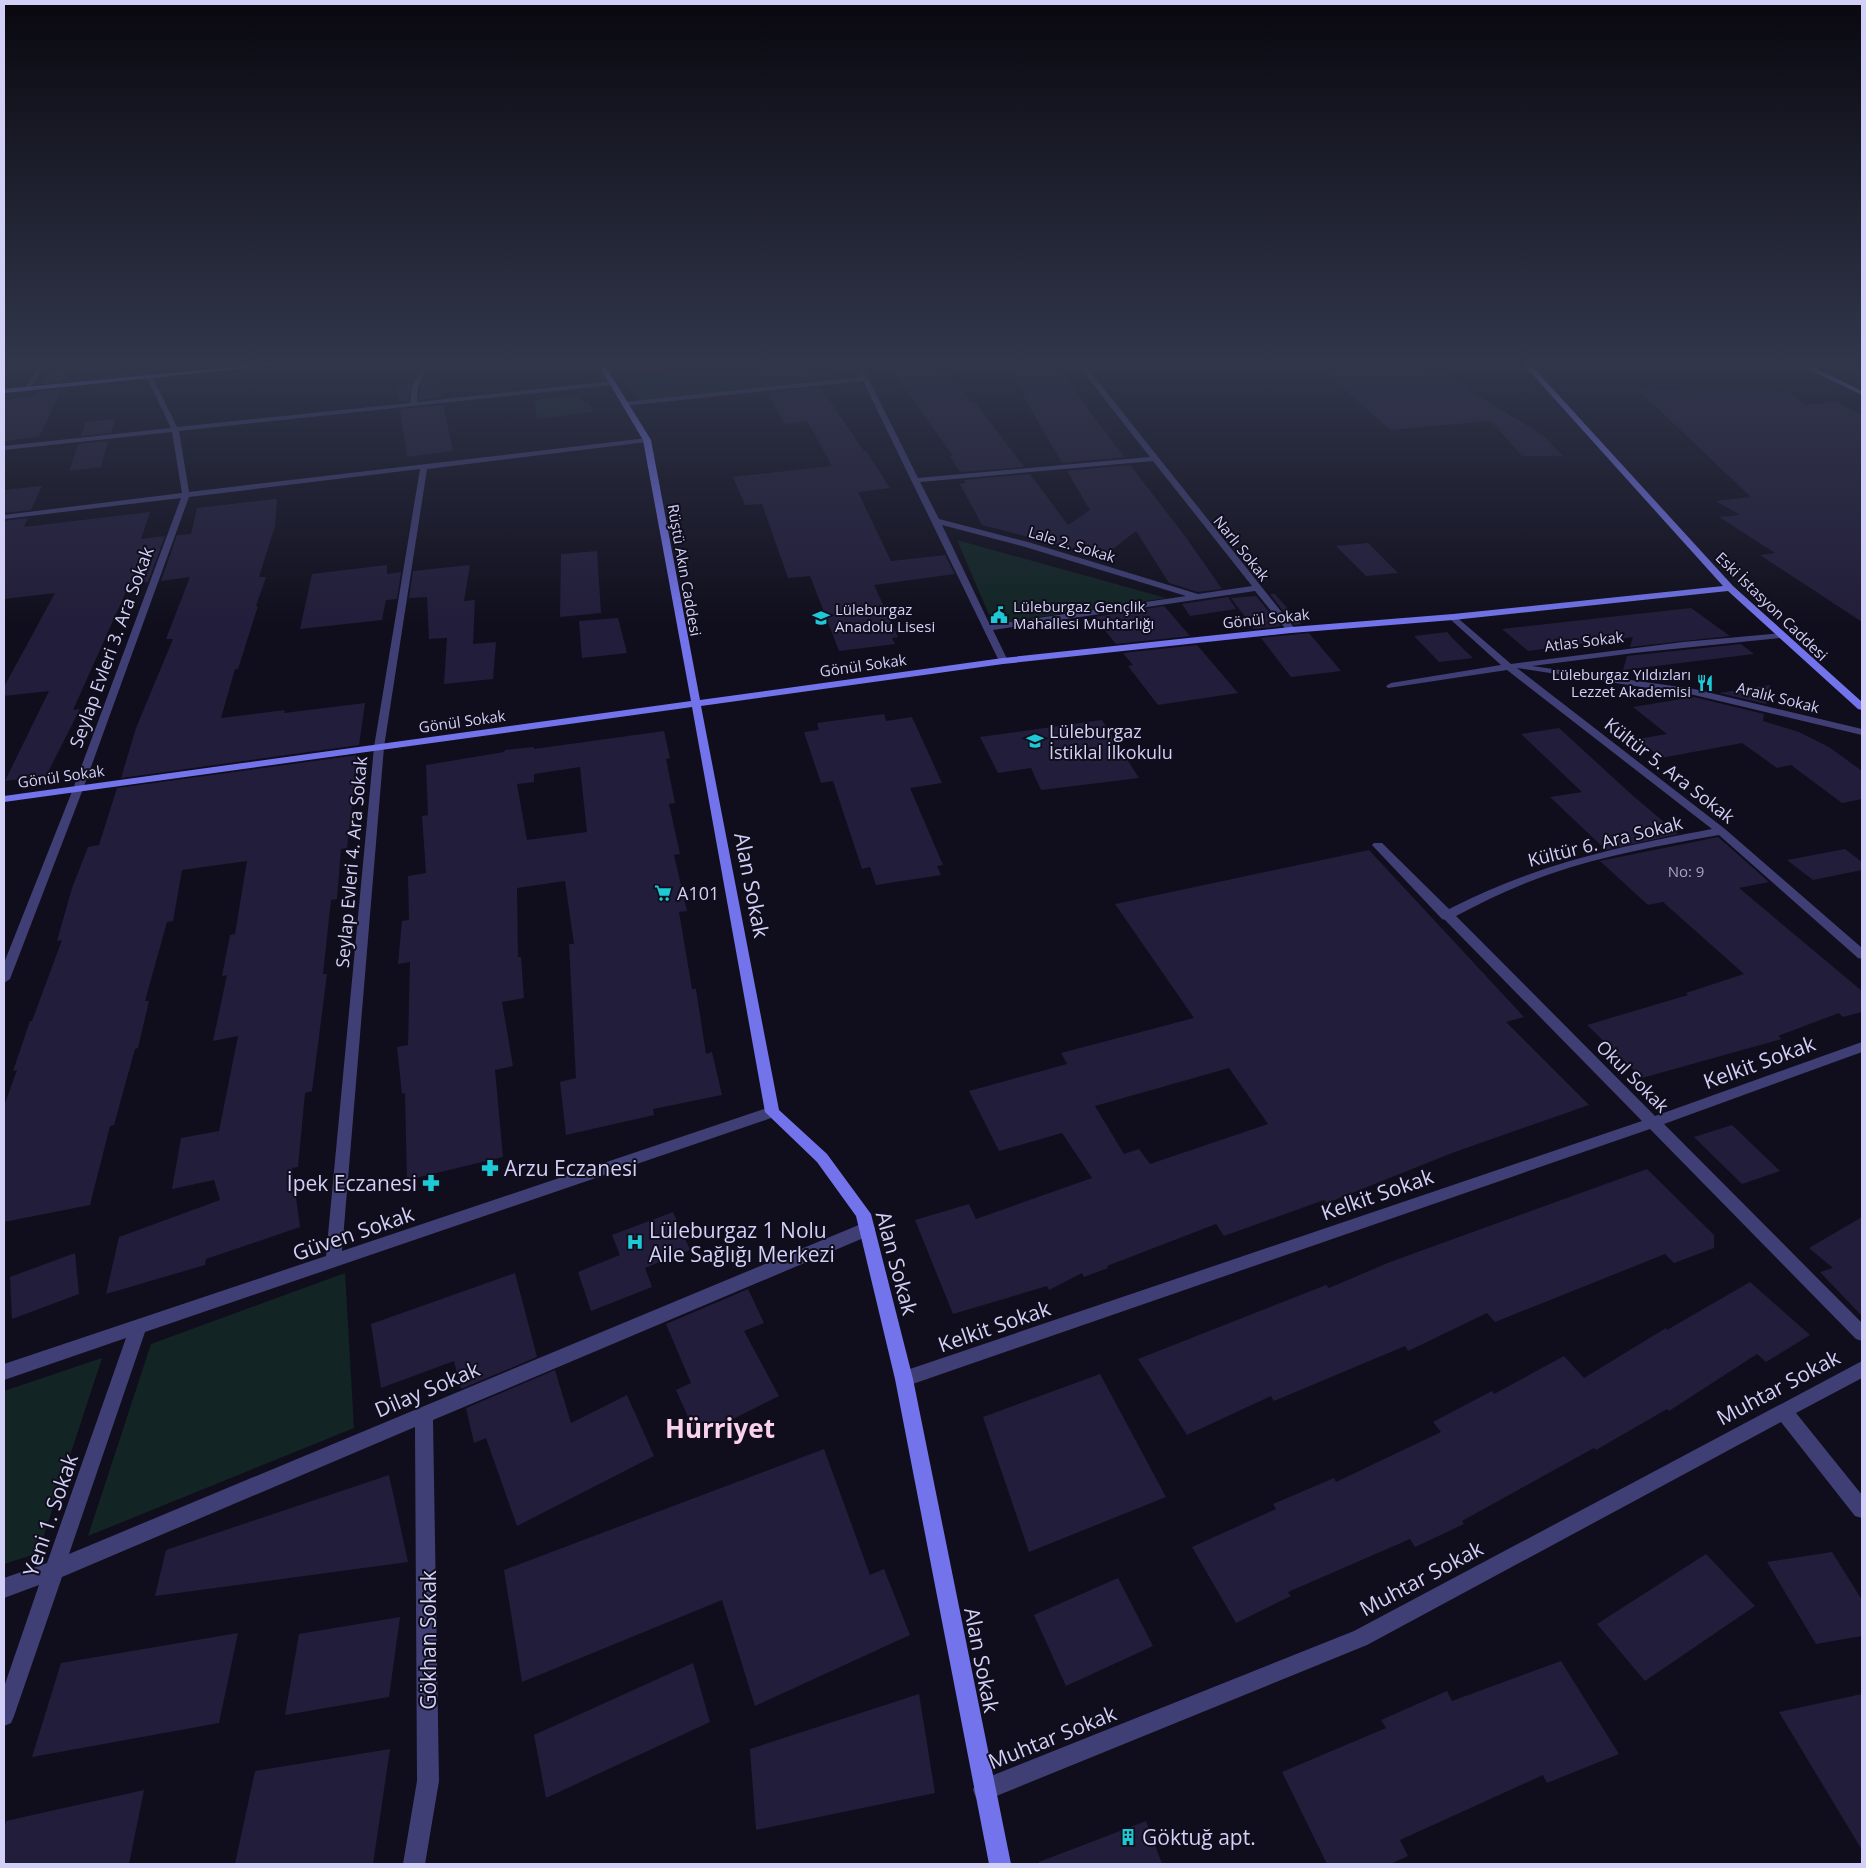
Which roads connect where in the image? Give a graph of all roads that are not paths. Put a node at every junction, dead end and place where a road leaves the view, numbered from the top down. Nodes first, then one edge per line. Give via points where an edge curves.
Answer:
1 (179, 451) edge
2 (555, 451) edge
3 (650, 451) edge
4 (901, 451) edge
5 (1147, 451) edge
6 (1605, 451) edge
7 (1154, 460) junction
8 (424, 467) junction
9 (916, 480) junction
10 (186, 495) junction
11 (4, 517) edge
12 (936, 521) junction
13 (1257, 588) junction
14 (1730, 588) junction
15 (1199, 597) junction
16 (1453, 617) junction
17 (987, 628) junction
18 (1291, 630) junction
19 (1781, 635) junction
20 (1003, 661) junction
21 (1507, 665) junction
22 (1391, 686) dead end
23 (695, 704) junction
24 (1862, 707) edge
25 (1862, 732) edge
26 (379, 747) junction
27 (78, 789) junction
28 (4, 799) edge
29 (1721, 831) junction
30 (1378, 845) dead end
31 (1446, 916) junction
32 (1862, 955) edge
33 (8, 956) edge
34 (4, 980) edge
35 (1862, 1048) edge
36 (772, 1112) junction
37 (1651, 1122) junction
38 (867, 1229) junction
39 (333, 1262) junction
40 (138, 1328) junction
41 (1862, 1334) edge
42 (1862, 1369) edge
43 (4, 1372) edge
44 (904, 1379) junction
45 (1783, 1411) junction
46 (424, 1415) junction
47 (1862, 1509) edge
48 (54, 1570) junction
49 (4, 1588) edge
50 (4, 1716) edge
51 (984, 1790) junction
52 (414, 1864) edge
53 (1000, 1864) edge

1 - 10 street
2 - 8 street
3 - 23 street, Rüştü Akın Caddesi
4 - 9 street
5 - 7 street, Narlı Sokak
6 - 14 street, Eski İstasyon Caddesi
7 - 9 street
7 - 13 street, Narlı Sokak
8 - 10 street
8 - 26 street, Seylap Evleri 4. Ara Sokak
9 - 12 street
10 - 11 street
10 - 27 street, Seylap Evleri 3. Ara Sokak
12 - 15 street, Lale 2. Sokak via 1025,544
12 - 17 street
13 - 15 street
13 - 18 street, Narlı Sokak
14 - 16 street, Gönül Sokak
14 - 19 street, Eski İstasyon Caddesi
15 - 17 street
16 - 18 street, Gönül Sokak
16 - 21 street, Kültür 5. Ara Sokak
17 - 20 street
18 - 20 street, Gönül Sokak
19 - 21 street, Atlas Sokak via 1692,642
19 - 24 street, Eski İstasyon Caddesi
20 - 23 street, Gönül Sokak
21 - 22 street, Atlas Sokak
21 - 25 street, Aralık Sokak via 1694,692
21 - 29 street, Kültür 5. Ara Sokak
23 - 26 street, Gönül Sokak
23 - 36 street, Alan Sokak
26 - 27 street, Gönül Sokak
26 - 39 street, Seylap Evleri 4. Ara Sokak
27 - 28 street, Gönül Sokak
27 - 33 street, Seylap Evleri 3. Ara Sokak
29 - 31 street, Kültür 6. Ara Sokak via 1547,870 1488,894
29 - 32 street, Kültür 5. Ara Sokak
30 - 31 street, Okul Sokak
31 - 37 street, Okul Sokak
33 - 34 street, Seylap Evleri 3. Ara Sokak
35 - 37 street, Kelkit Sokak
36 - 38 street, Alan Sokak via 822,1158 863,1214
36 - 39 street, Güven Sokak
37 - 41 street, Okul Sokak
37 - 44 street, Kelkit Sokak
38 - 44 street, Alan Sokak
38 - 46 street, Dilay Sokak
39 - 40 street, Güven Sokak
40 - 43 street, Güven Sokak
40 - 48 street, Yeni 1. Sokak
42 - 45 street, Muhtar Sokak
44 - 51 street, Alan Sokak
45 - 47 street
45 - 51 street, Muhtar Sokak via 1360,1638
46 - 48 street, Dilay Sokak
46 - 52 street, Gökhan Sokak via 428,1781
48 - 49 street, Dilay Sokak
48 - 50 street, Yeni 1. Sokak
51 - 53 street, Alan Sokak

